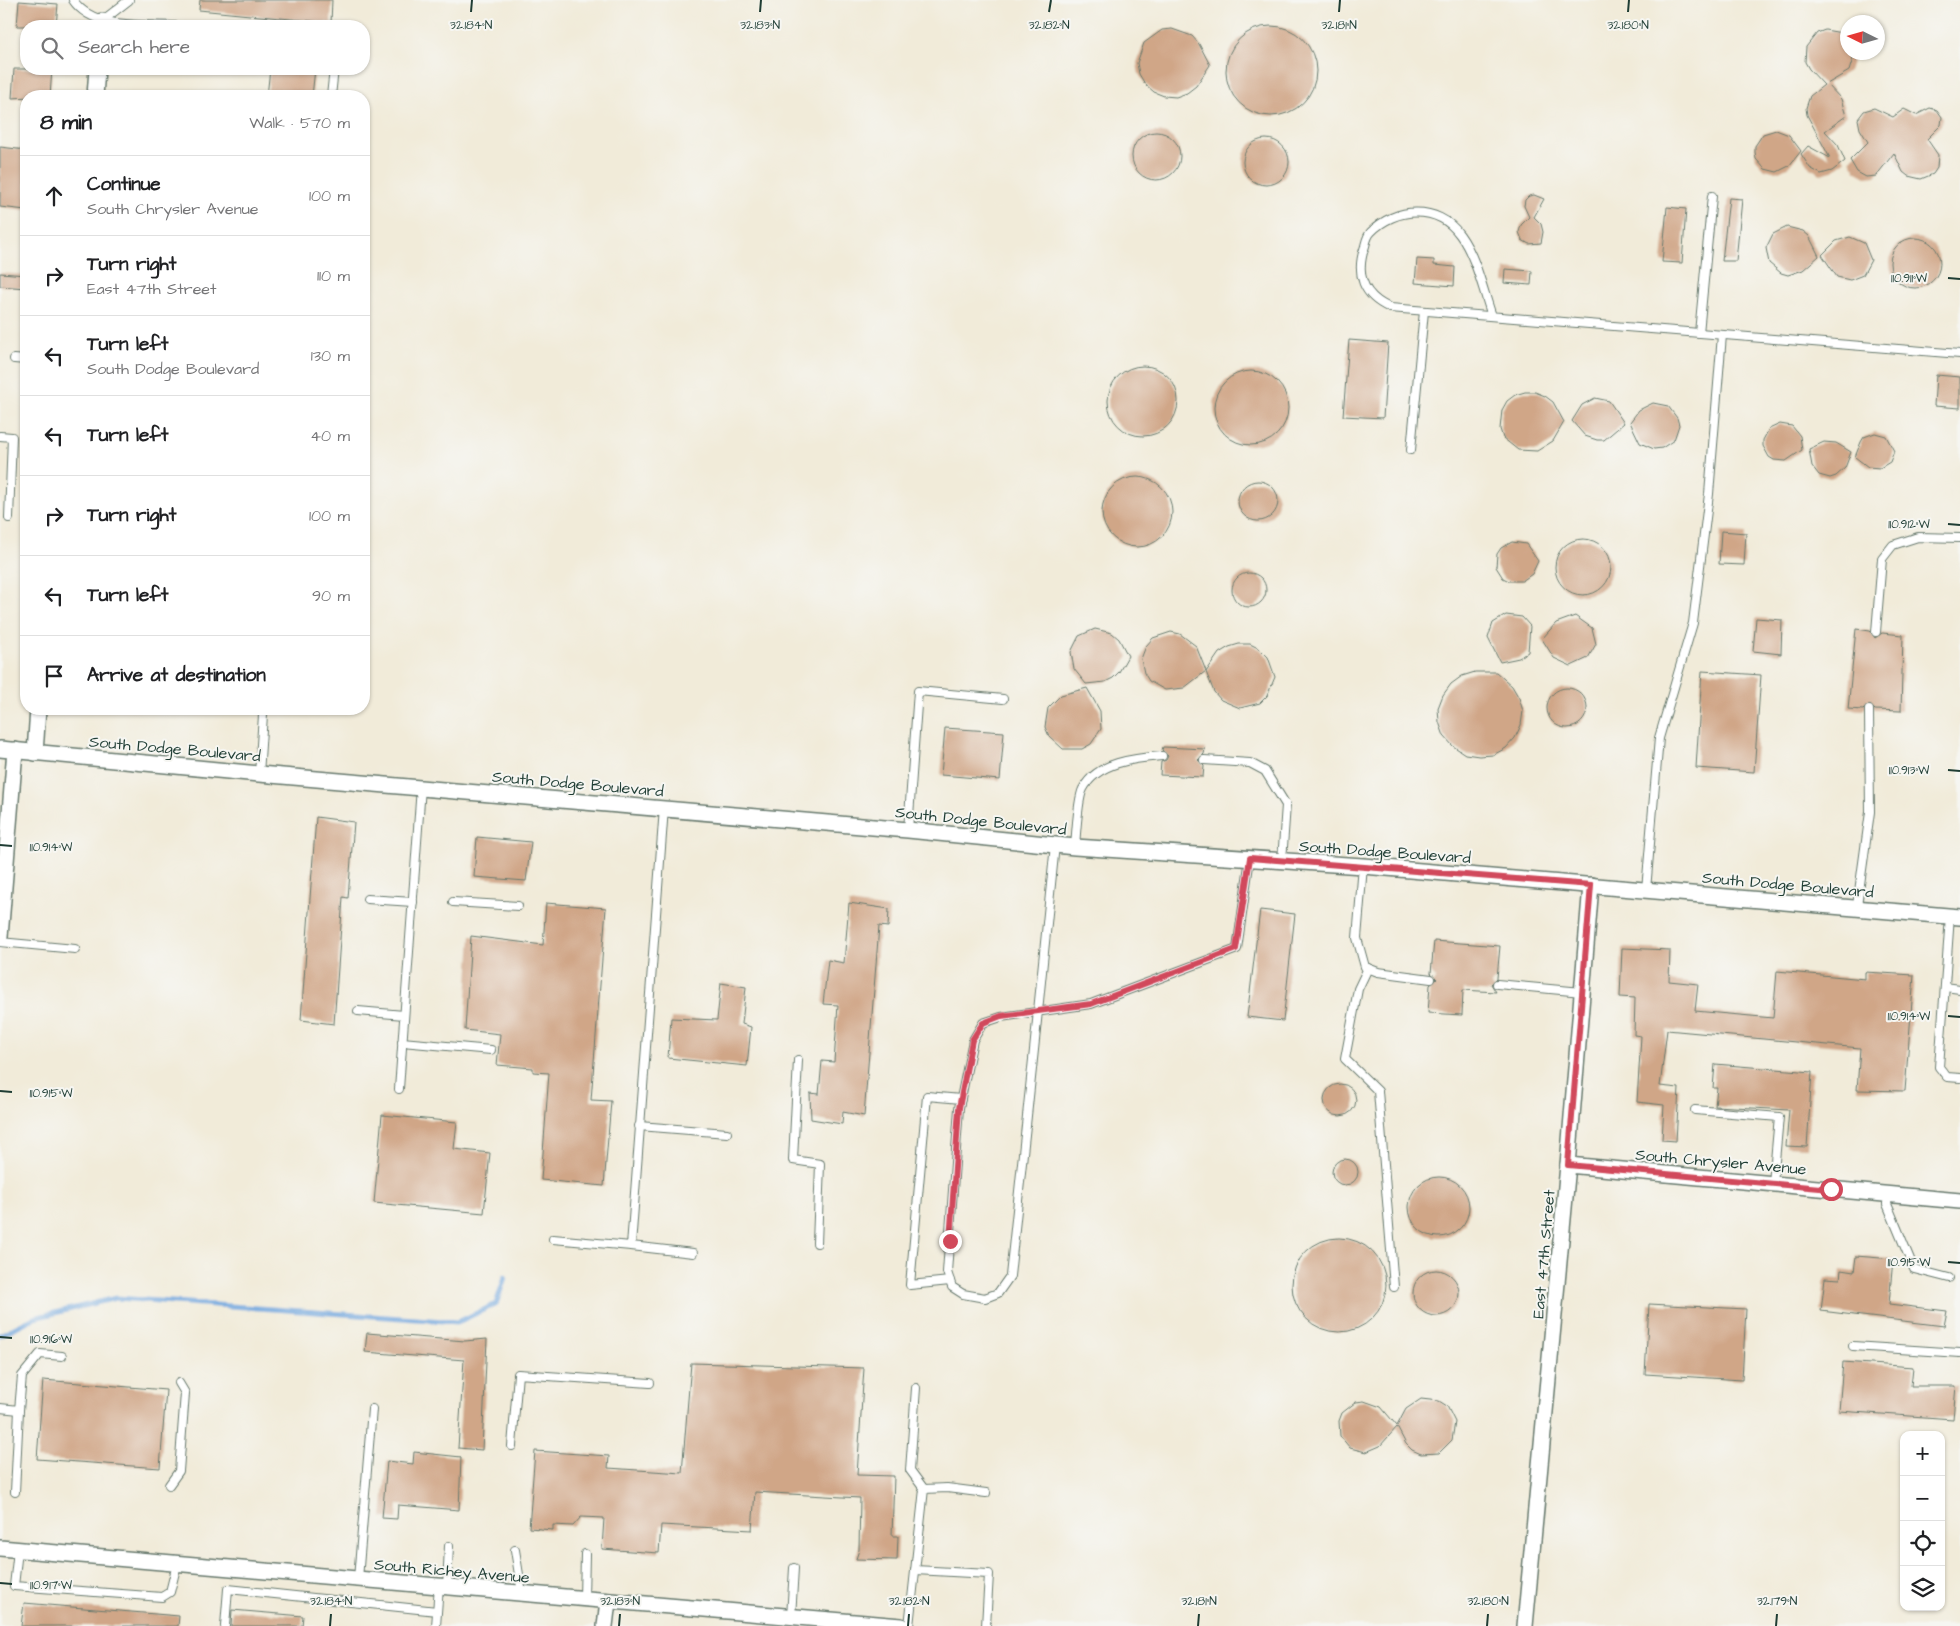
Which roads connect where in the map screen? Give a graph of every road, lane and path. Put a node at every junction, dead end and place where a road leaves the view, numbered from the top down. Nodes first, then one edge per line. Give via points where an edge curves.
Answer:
1 (130, 0) edge
2 (77, 2) edge
3 (97, 20) edge
4 (107, 20) edge
5 (97, 75) edge
6 (333, 75) edge
7 (96, 90) edge
8 (332, 90) edge
9 (1712, 196) dead end
10 (1424, 311) junction
11 (1492, 316) junction
12 (1699, 333) junction
13 (1722, 335) junction
14 (1960, 354) edge
15 (14, 359) dead end
16 (20, 360) edge
17 (0, 436) edge
18 (1412, 450) dead end
19 (9, 518) dead end
20 (1960, 538) edge
21 (1876, 632) dead end
22 (1003, 699) dead end
23 (1869, 710) dead end
24 (38, 715) edge
25 (263, 715) dead end
26 (7, 750) edge
27 (35, 753) junction
28 (1162, 756) dead end
29 (1204, 760) dead end
30 (259, 774) junction
31 (421, 787) junction
32 (664, 808) junction
33 (908, 830) junction
34 (1055, 845) junction
35 (1075, 847) junction
36 (1250, 858) junction
37 (1282, 861) junction
38 (1364, 866) junction
39 (1591, 885) junction
40 (1646, 890) junction
41 (367, 899) dead end
42 (413, 902) junction
43 (453, 902) dead end
44 (518, 906) dead end
45 (1858, 906) junction
46 (1955, 917) edge
47 (0, 937) edge
48 (0, 942) edge
49 (75, 949) dead end
50 (1368, 968) junction
51 (1431, 979) dead end
52 (1497, 984) dead end
53 (1945, 987) junction
54 (1960, 989) edge
55 (1582, 992) junction
56 (358, 1011) dead end
57 (1038, 1013) junction
58 (404, 1015) junction
59 (402, 1042) junction
60 (491, 1050) dead end
61 (798, 1060) dead end
62 (1960, 1078) edge
63 (399, 1089) dead end
64 (961, 1099) junction
65 (1695, 1110) dead end
66 (639, 1126) junction
67 (727, 1133) dead end
68 (1568, 1165) junction
69 (1773, 1183) junction
70 (1888, 1194) junction
71 (1960, 1201) edge
72 (553, 1239) dead end
73 (817, 1243) dead end
74 (631, 1246) junction
75 (693, 1252) dead end
76 (1948, 1278) dead end
77 (950, 1281) junction
78 (1394, 1286) dead end
79 (1854, 1346) dead end
80 (1960, 1353) edge
81 (62, 1356) dead end
82 (179, 1382) dead end
83 (650, 1383) dead end
84 (916, 1388) dead end
85 (0, 1408) edge
86 (372, 1408) dead end
87 (20, 1410) junction
88 (512, 1446) dead end
89 (169, 1486) dead end
90 (924, 1490) junction
91 (15, 1492) dead end
92 (986, 1493) dead end
93 (450, 1546) dead end
94 (0, 1548) edge
95 (18, 1550) junction
96 (515, 1550) dead end
97 (585, 1554) dead end
98 (177, 1564) junction
99 (794, 1568) dead end
100 (915, 1570) junction
101 (358, 1579) junction
102 (443, 1586) junction
103 (522, 1593) junction
104 (584, 1599) junction
105 (608, 1601) junction
106 (437, 1610) junction
107 (791, 1617) junction
108 (225, 1626) edge
109 (436, 1626) edge
110 (605, 1626) edge
111 (901, 1626) edge
112 (909, 1626) edge
113 (986, 1626) edge
114 (1525, 1626) edge

1 - 4 lane
2 - 3 lane
5 - 7 street
6 - 8 lane
9 - 12 lane
10 - 11 lane
10 - 11 lane via 1390,308 1376,302 1362,283 1360,260 1369,234 1388,218 1406,212 1425,212 1444,219 1460,234 1469,250
10 - 18 lane
11 - 12 lane
12 - 13 lane
13 - 14 lane
13 - 40 lane via 1709,494 1693,623 1659,738
15 - 16 lane
17 - 19 lane via 12,437
20 - 21 lane via 1918,537 1893,545 1882,558
22 - 33 lane via 918,692
23 - 45 lane via 1870,812
24 - 27 street
25 - 30 lane
26 - 27 street, South Dodge Boulevard
26 - 47 street
27 - 30 street, South Dodge Boulevard
28 - 35 lane via 1129,759 1095,773 1082,790
29 - 37 lane via 1250,763 1265,771 1286,805
30 - 31 street, South Dodge Boulevard
31 - 32 street, South Dodge Boulevard
31 - 42 lane
32 - 33 street, South Dodge Boulevard
32 - 66 lane
33 - 34 street, South Dodge Boulevard
34 - 35 street, South Dodge Boulevard
34 - 57 lane
35 - 36 street, South Dodge Boulevard
36 - 37 street, South Dodge Boulevard
36 - 57 lane via 1236,949 1091,1004
37 - 38 street, South Dodge Boulevard
38 - 39 street, South Dodge Boulevard
38 - 50 lane via 1357,938
39 - 40 street, South Dodge Boulevard
39 - 55 street, East 47th Street
40 - 45 street, South Dodge Boulevard
41 - 42 lane
42 - 58 lane
43 - 44 lane
45 - 46 street, South Dodge Boulevard
46 - 53 lane
48 - 49 lane
50 - 51 lane
50 - 78 lane via 1358,988 1345,1060 1378,1091
52 - 55 lane
53 - 54 lane
53 - 62 lane via 1939,1067 1947,1077
55 - 68 street, East 47th Street
56 - 58 lane
57 - 64 lane via 1001,1016 983,1023 972,1040
57 - 77 lane via 1010,1276 998,1293 985,1298 963,1294 952,1287
58 - 59 lane
59 - 60 lane
59 - 63 lane
61 - 73 lane via 793,1160 820,1164
64 - 77 lane via 947,1272
64 - 77 lane via 927,1096 910,1285
65 - 69 lane via 1779,1117
66 - 67 lane
66 - 74 lane
68 - 69 street, South Chrysler Avenue
68 - 114 street, East 47th Street
69 - 70 street, South Chrysler Avenue
70 - 71 street, South Chrysler Avenue
70 - 76 lane via 1887,1204 1914,1269
72 - 74 lane
74 - 75 lane
79 - 80 lane
81 - 87 lane via 40,1354 22,1376
82 - 89 lane via 185,1393 179,1471
83 - 88 lane via 518,1374
84 - 90 lane via 910,1470
85 - 87 lane
86 - 101 lane
87 - 91 lane
90 - 92 lane via 947,1488
90 - 100 lane
93 - 102 lane
94 - 95 street, South Richey Avenue
95 - 98 street, South Richey Avenue
95 - 98 lane via 14,1586 162,1597 170,1592
96 - 103 lane
97 - 104 lane
98 - 101 street, South Richey Avenue
99 - 107 lane
100 - 112 lane
100 - 113 lane via 989,1574
101 - 102 street, South Richey Avenue
102 - 103 street, South Richey Avenue
102 - 106 lane
103 - 104 street, South Richey Avenue
104 - 105 street, South Richey Avenue
105 - 107 street, South Richey Avenue
105 - 110 street
106 - 108 lane via 228,1589
106 - 109 lane
107 - 111 street, South Richey Avenue

